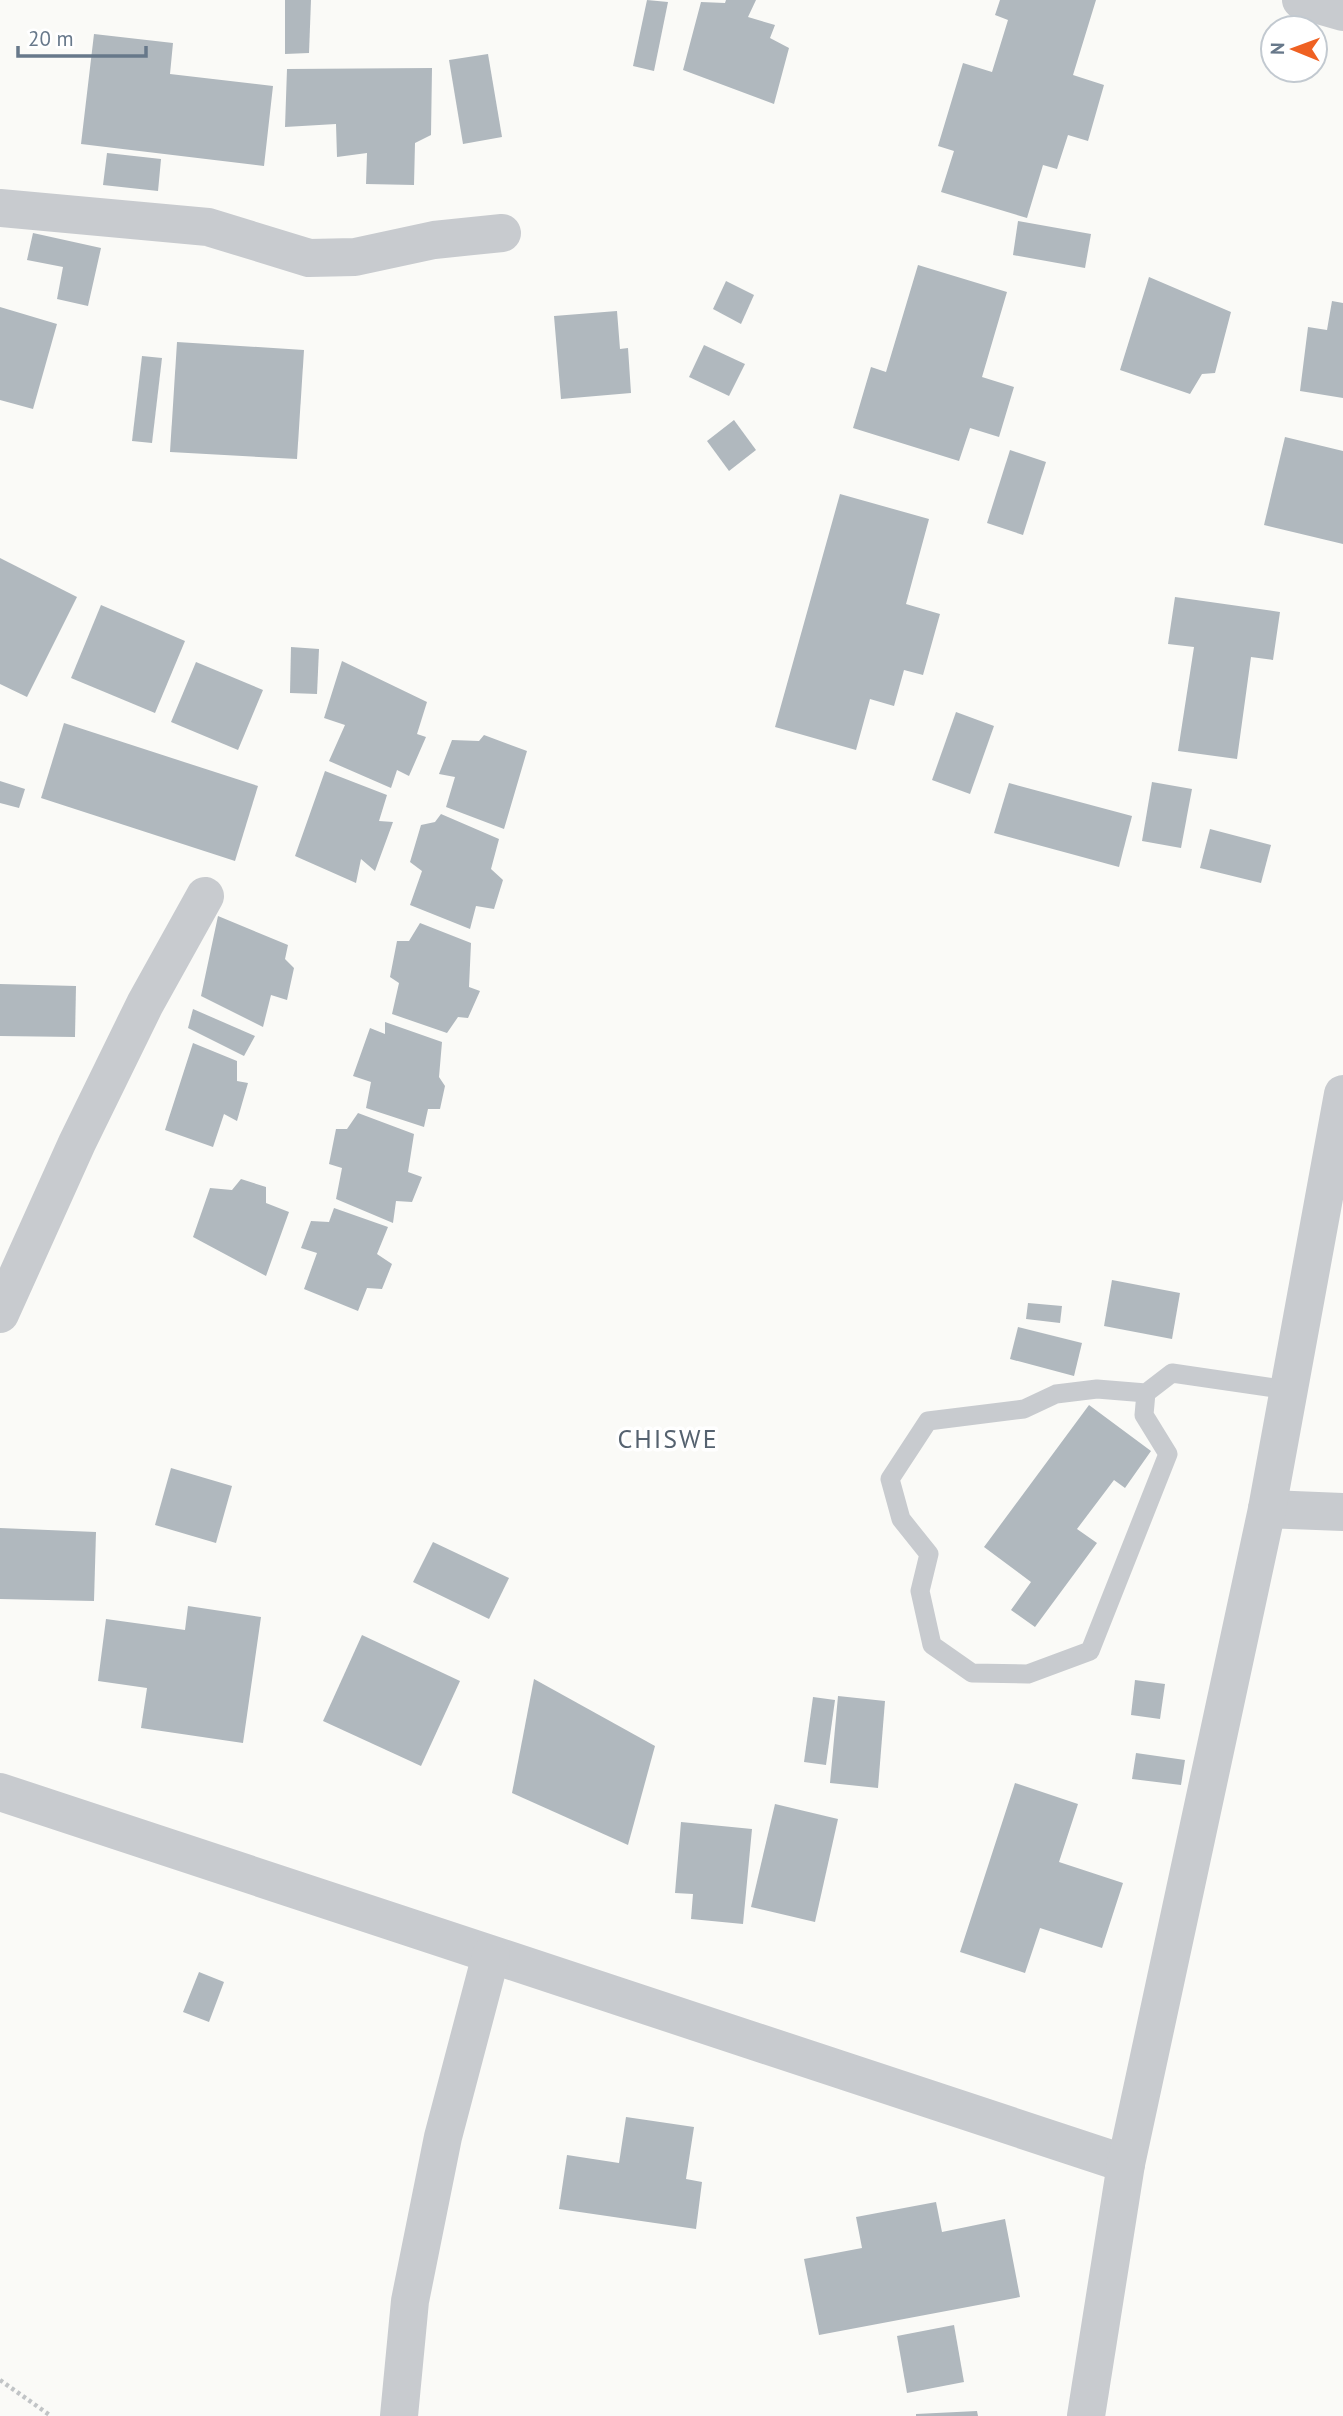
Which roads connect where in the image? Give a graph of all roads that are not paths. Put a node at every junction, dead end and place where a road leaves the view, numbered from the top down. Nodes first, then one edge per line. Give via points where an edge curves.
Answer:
1 (1301, 0) edge
2 (1343, 12) edge
3 (0, 208) edge
4 (502, 233) dead end
5 (205, 896) dead end
6 (1343, 1094) edge
7 (0, 1314) edge
8 (1289, 1390) junction
9 (1146, 1392) junction
10 (1267, 1509) junction
11 (1343, 1512) edge
12 (0, 1792) edge
13 (491, 1955) junction
14 (1126, 2164) junction
15 (399, 2416) edge
16 (1086, 2416) edge

1 - 2 street
3 - 4 street via 208,227 309,258 355,257 434,240
5 - 7 street via 145,1004
6 - 8 street
8 - 9 lane via 1172,1373
8 - 10 street
9 - 9 lane via 1144,1415 1168,1454 1090,1651 1028,1674 972,1673 932,1645 920,1591 929,1554 901,1519 890,1479 928,1421 1024,1409 1056,1394 1097,1389
10 - 11 street
10 - 14 street
12 - 13 street
13 - 14 street
13 - 15 street via 443,2137 410,2301
14 - 16 street

